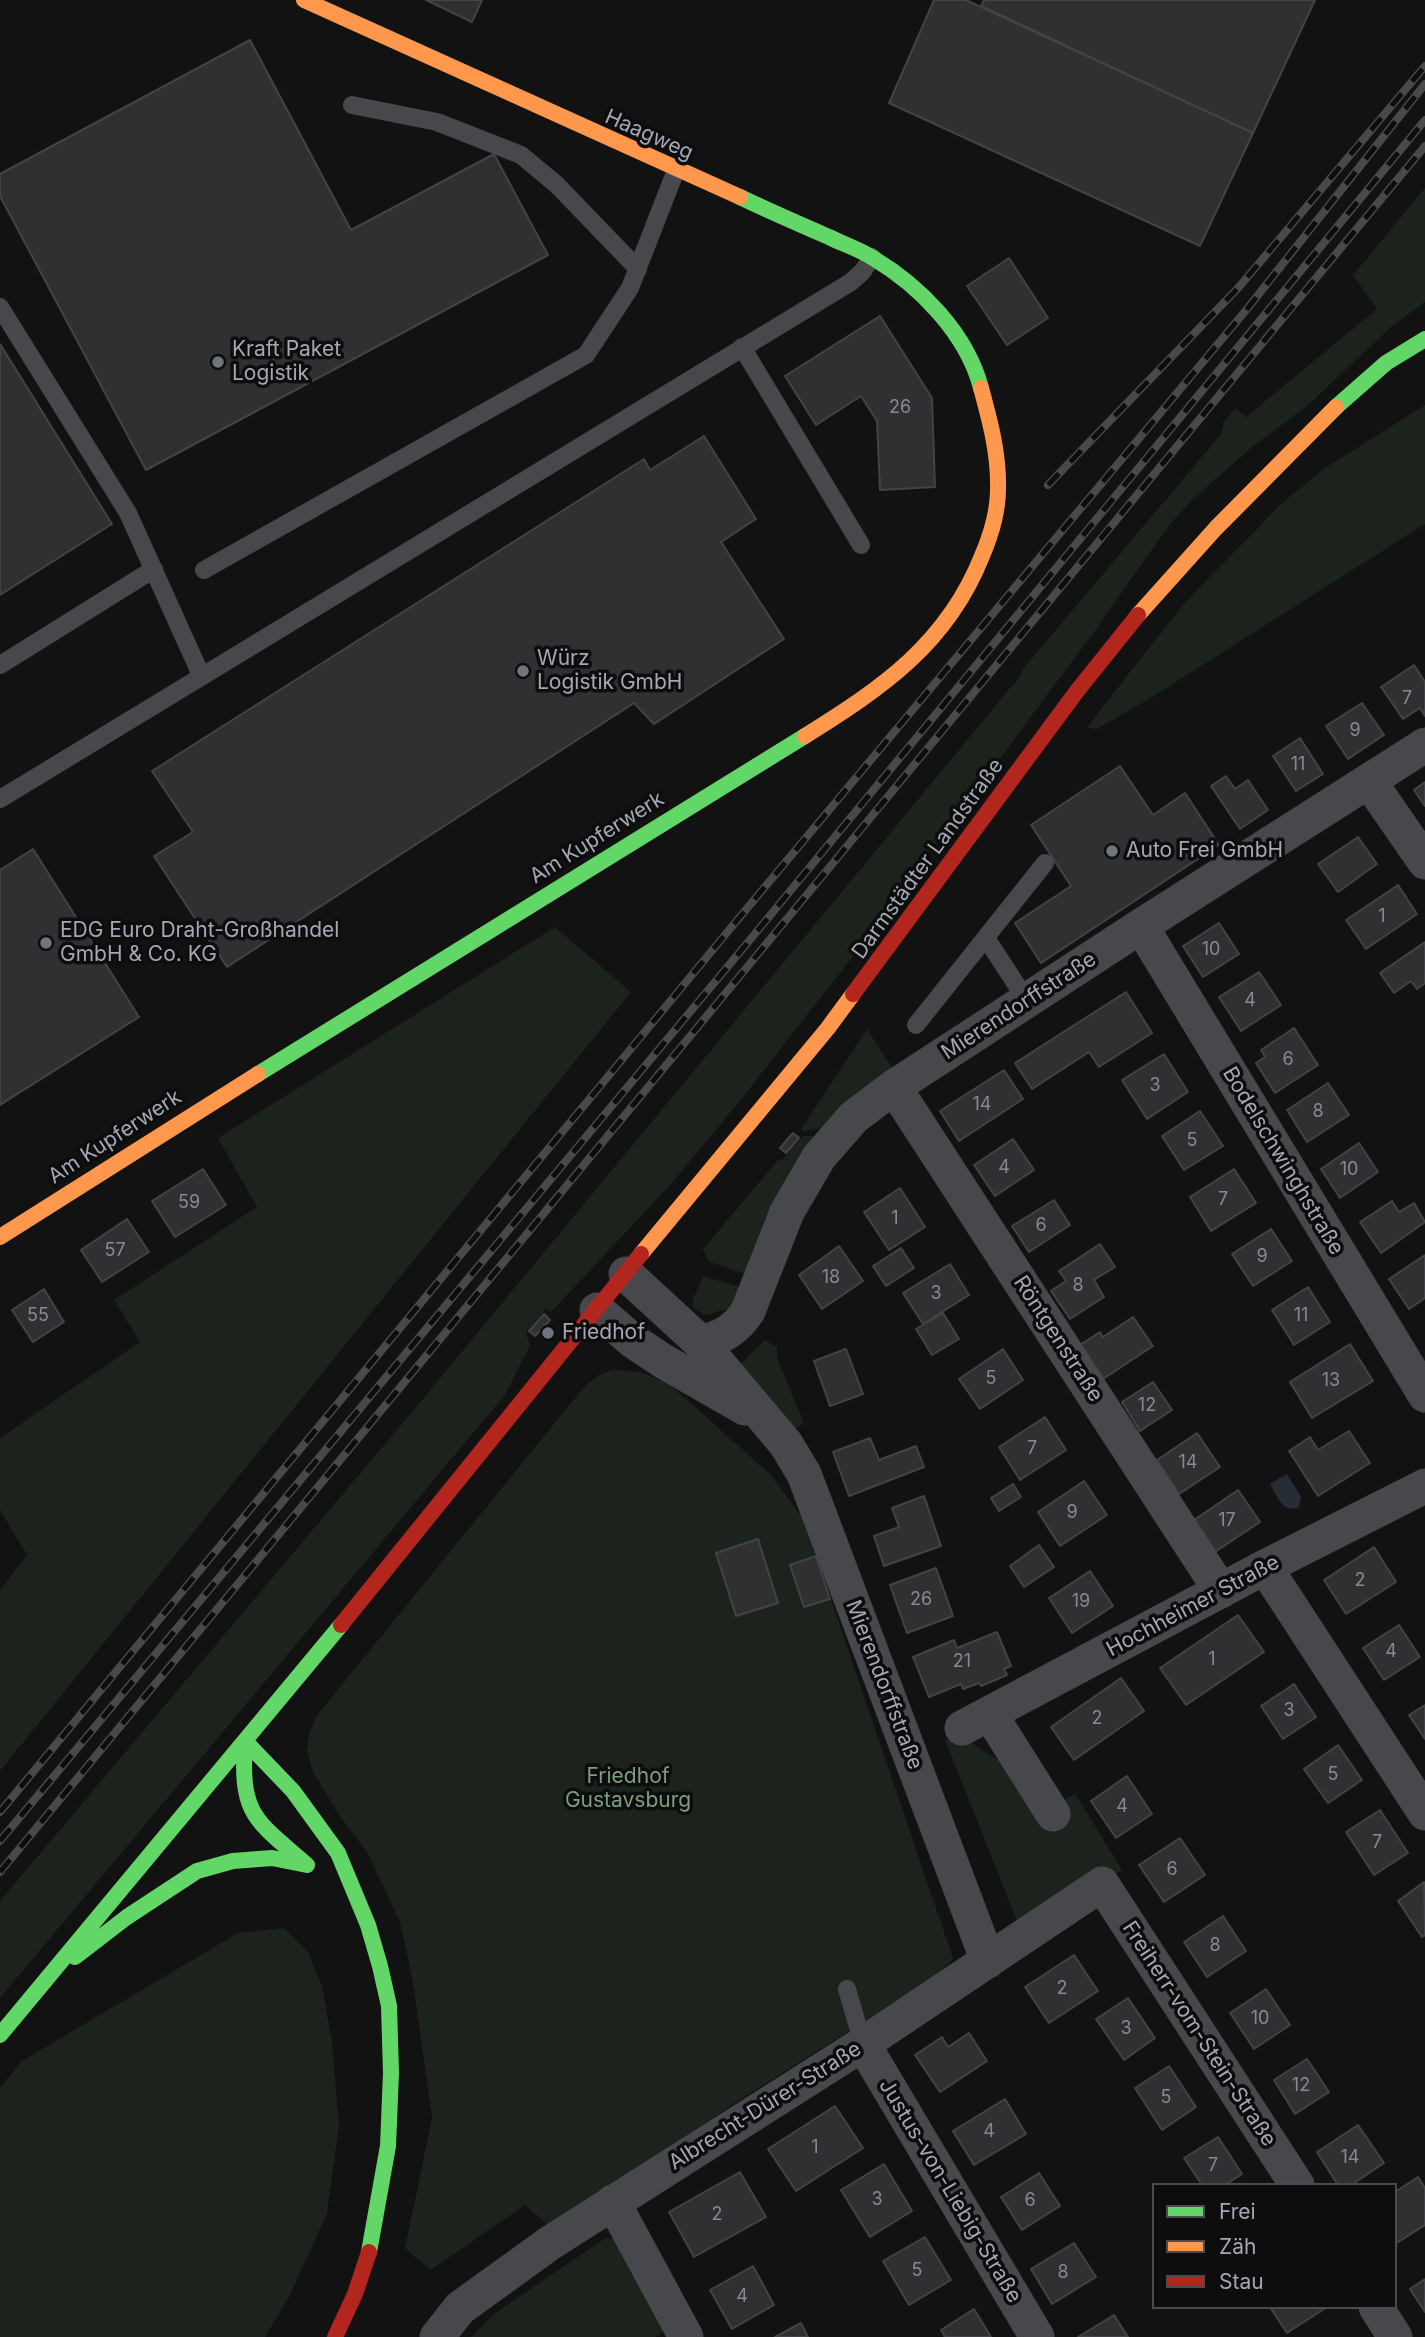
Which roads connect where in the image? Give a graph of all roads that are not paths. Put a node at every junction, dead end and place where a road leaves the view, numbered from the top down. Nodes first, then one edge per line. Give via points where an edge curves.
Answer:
1 (304, 0) edge
2 (352, 105) dead end
3 (676, 170) junction
4 (872, 257) junction
5 (638, 269) junction
6 (0, 307) edge
7 (956, 337) joint
8 (1425, 339) edge
9 (743, 347) junction
10 (1352, 414) dead end
11 (1269, 475) junction
12 (861, 545) dead end
13 (154, 569) junction
14 (204, 570) dead end
15 (0, 664) edge
16 (201, 676) junction
17 (1425, 746) edge
18 (1369, 781) junction
19 (0, 799) edge
20 (1425, 862) edge
21 (1045, 863) dead end
22 (1141, 926) junction
23 (986, 937) junction
24 (1027, 1001) junction
25 (916, 1025) dead end
26 (894, 1087) junction
27 (0, 1237) edge
28 (626, 1274) junction
29 (597, 1310) junction
30 (701, 1343) junction
31 (1425, 1395) edge
32 (763, 1418) junction
33 (1425, 1486) edge
34 (1265, 1567) junction
35 (1221, 1591) junction
36 (245, 1741) junction
37 (1425, 1813) edge
38 (1054, 1814) dead end
39 (307, 1865) junction
40 (322, 1879) dead end
41 (1102, 1884) joint
42 (340, 1896) dead end
43 (368, 1925) junction
44 (988, 1961) junction
45 (48, 1978) junction
46 (847, 1989) dead end
47 (0, 2035) edge
48 (863, 2045) junction
49 (1296, 2183) edge
50 (614, 2202) junction
51 (1377, 2309) edge
52 (335, 2337) edge
53 (437, 2337) edge
54 (686, 2337) edge
55 (1037, 2337) edge
56 (1395, 2337) edge

1 - 3 main road, Haagweg
2 - 5 lane via 437,122 521,156 557,185
3 - 4 main road, Haagweg
3 - 5 lane
4 - 7 main road, Haagweg via 901,276
4 - 9 lane via 850,282
5 - 14 lane via 586,355
6 - 13 lane via 128,513
7 - 27 main road, Am Kupferwerk via 977,373 993,434 998,501 981,559 962,600 935,636 897,672 858,703
8 - 11 main road, Darmstädter Landstraße via 1350,393
9 - 12 lane
9 - 16 lane
10 - 11 main road, Darmstädter Landstraße
11 - 28 main road, Darmstädter Landstraße via 1157,592 1077,691 848,1004
13 - 15 lane
13 - 16 lane
16 - 19 lane
17 - 18 street, Mierendorffstraße
18 - 20 street
18 - 22 street, Mierendorffstraße
21 - 23 lane
22 - 24 street, Mierendorffstraße
22 - 31 street, Bodelschwinghstraße
23 - 24 lane
23 - 25 lane
24 - 26 street, Mierendorffstraße
26 - 30 street, Mierendorffstraße via 854,1117 819,1157 787,1212 742,1321 727,1334
26 - 35 street, Röntgenstraße
28 - 29 main road, Darmstädter Landstraße
28 - 30 street, Mierendorffstraße
29 - 32 street, Mierendorffstraße via 663,1361
29 - 36 main road, Darmstädter Landstraße
30 - 32 street, Mierendorffstraße
32 - 44 street, Mierendorffstraße via 804,1474
33 - 34 street, Hochheimer Straße
34 - 35 street, Hochheimer Straße
34 - 37 street
35 - 38 street, Hochheimer Straße via 976,1721
36 - 39 main road via 245,1795 252,1812
36 - 43 main road via 293,1791 338,1853
36 - 45 main road, Darmstädter Landstraße
39 - 40 main road
39 - 45 main road via 272,1858 233,1861 197,1871
41 - 44 street, Albrecht-Dürer-Straße
41 - 49 street, Freiherr-vom-Stein-Straße
42 - 43 main road
43 - 52 main road via 389,2006 388,2146 369,2252
44 - 48 street, Albrecht-Dürer-Straße
45 - 47 main road
46 - 48 lane
48 - 50 street, Albrecht-Dürer-Straße
48 - 55 street, Justus-von-Liebig-Straße
50 - 53 street, Albrecht-Dürer-Straße via 490,2284 452,2316
50 - 54 street
51 - 56 street

